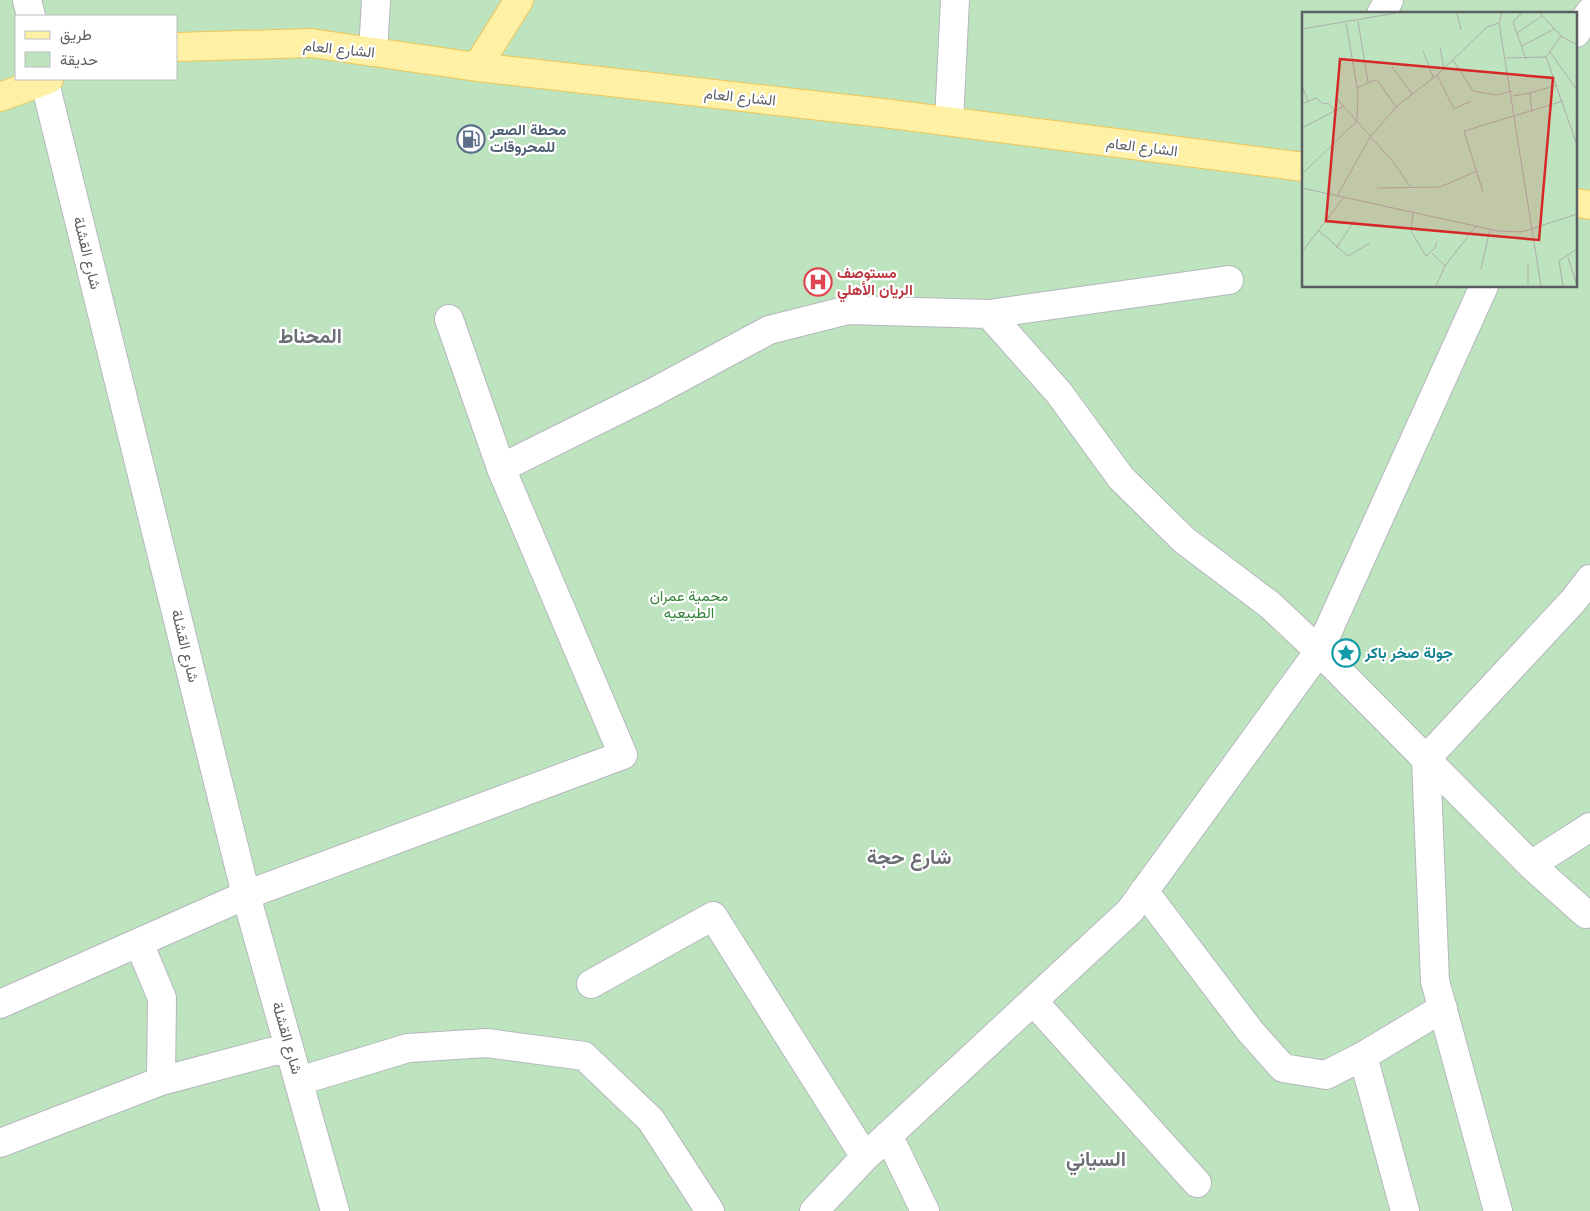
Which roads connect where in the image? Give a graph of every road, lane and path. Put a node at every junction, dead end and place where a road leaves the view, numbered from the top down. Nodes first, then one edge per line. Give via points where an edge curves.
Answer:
1 (27, 0) edge
2 (376, 0) edge
3 (518, 0) edge
4 (955, 0) edge
5 (1389, 0) edge
6 (1382, 12) edge
7 (1590, 12) edge
8 (31, 15) edge
9 (1578, 30) edge
10 (178, 47) edge
11 (373, 52) junction
12 (477, 67) junction
13 (43, 80) edge
14 (46, 80) edge
15 (0, 97) edge
16 (949, 122) junction
17 (1302, 168) edge
18 (1229, 280) dead end
19 (1483, 288) edge
20 (989, 314) junction
21 (449, 319) dead end
22 (502, 468) junction
23 (1590, 579) edge
24 (1319, 650) junction
25 (1426, 759) junction
26 (1590, 827) edge
27 (1531, 865) junction
28 (1144, 891) junction
29 (246, 895) junction
30 (1586, 914) dead end
31 (139, 943) junction
32 (591, 984) dead end
33 (1033, 1001) junction
34 (0, 1004) edge
35 (1443, 1008) junction
36 (289, 1047) junction
37 (1363, 1056) junction
38 (161, 1081) junction
39 (299, 1081) junction
40 (888, 1135) junction
41 (0, 1143) edge
42 (865, 1157) junction
43 (1197, 1183) dead end
44 (335, 1211) edge
45 (710, 1211) edge
46 (814, 1211) edge
47 (925, 1211) edge
48 (1405, 1211) edge
49 (1498, 1211) edge

1 - 8 street
2 - 11 street
3 - 12 main road
4 - 16 street
5 - 6 street
7 - 9 street
10 - 11 main road, الشارع العام via 311,43
11 - 12 main road, الشارع العام
12 - 16 main road, الشارع العام
13 - 15 main road
14 - 29 street, شارع القشلة
16 - 17 main road, الشارع العام
18 - 20 street
19 - 24 street
20 - 22 street via 848,310 769,330
20 - 24 street via 1059,393 1121,478 1184,540 1270,605
21 - 22 street
22 - 29 street via 623,755
23 - 25 street
24 - 25 street
24 - 28 street
25 - 27 street
25 - 35 street via 1435,981
26 - 27 street
27 - 30 street
28 - 33 street via 1130,911
28 - 37 street via 1250,1031 1283,1068 1326,1075
29 - 31 street
29 - 36 street, شارع القشلة
31 - 34 street
31 - 38 street via 162,998
32 - 42 street via 713,916
33 - 40 street
33 - 43 street
35 - 37 street
35 - 49 street
36 - 38 street
36 - 39 street, شارع القشلة
37 - 48 street
38 - 41 street
39 - 44 street, شارع القشلة
39 - 45 street via 408,1048 487,1043 584,1056 651,1120
40 - 42 street
40 - 47 street
42 - 46 street

